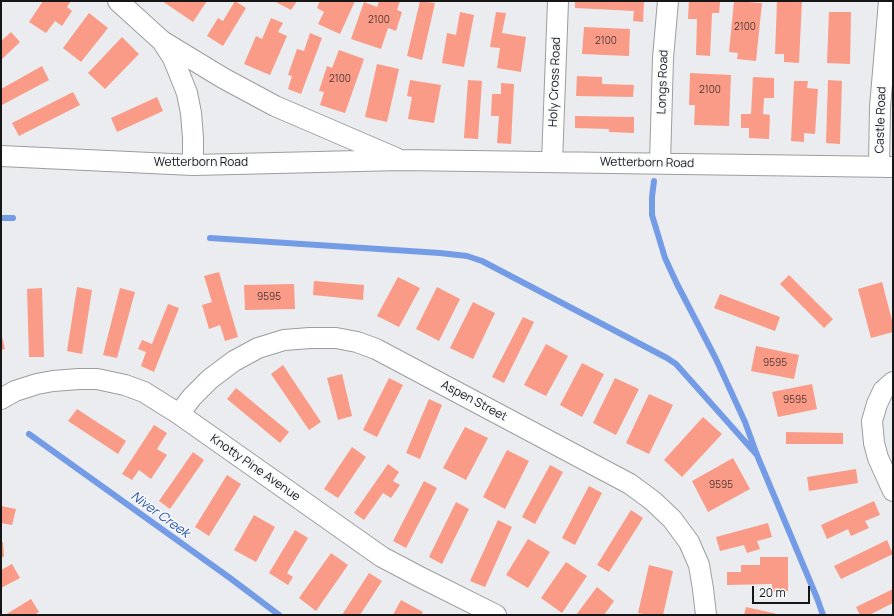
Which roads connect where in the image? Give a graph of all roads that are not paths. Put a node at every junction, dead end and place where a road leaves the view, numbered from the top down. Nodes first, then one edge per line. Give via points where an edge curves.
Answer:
1 (118, 1) edge
2 (558, 1) edge
3 (668, 1) edge
4 (889, 1) edge
5 (162, 41) junction
6 (1, 156) edge
7 (402, 160) junction
8 (552, 162) junction
9 (660, 163) junction
10 (193, 165) junction
11 (886, 167) edge
12 (893, 382) edge
13 (1, 399) edge
14 (178, 414) junction
15 (893, 491) edge
16 (496, 615) edge
17 (706, 615) edge

1 - 5 street
2 - 8 street, Holy Cross Road
3 - 9 street, Longs Road via 663,58
4 - 11 street, Castle Road via 880,107
5 - 7 street, Wetterborn Road via 275,106
5 - 10 street via 173,58 187,93
6 - 10 street, Wetterborn Road
7 - 8 street, Wetterborn Road
7 - 10 street, Wetterborn Road
8 - 9 street, Wetterborn Road
9 - 11 street, Wetterborn Road
12 - 15 street via 884,391 872,421 878,458
13 - 14 street, Knotty Pine Avenue via 15,391 53,381 97,379 144,392
14 - 16 street, Knotty Pine Avenue via 382,557
14 - 17 street, Aspen Street via 210,379 234,361 258,348 284,340 336,338 376,349 630,484 653,502 672,519 689,542 699,564

